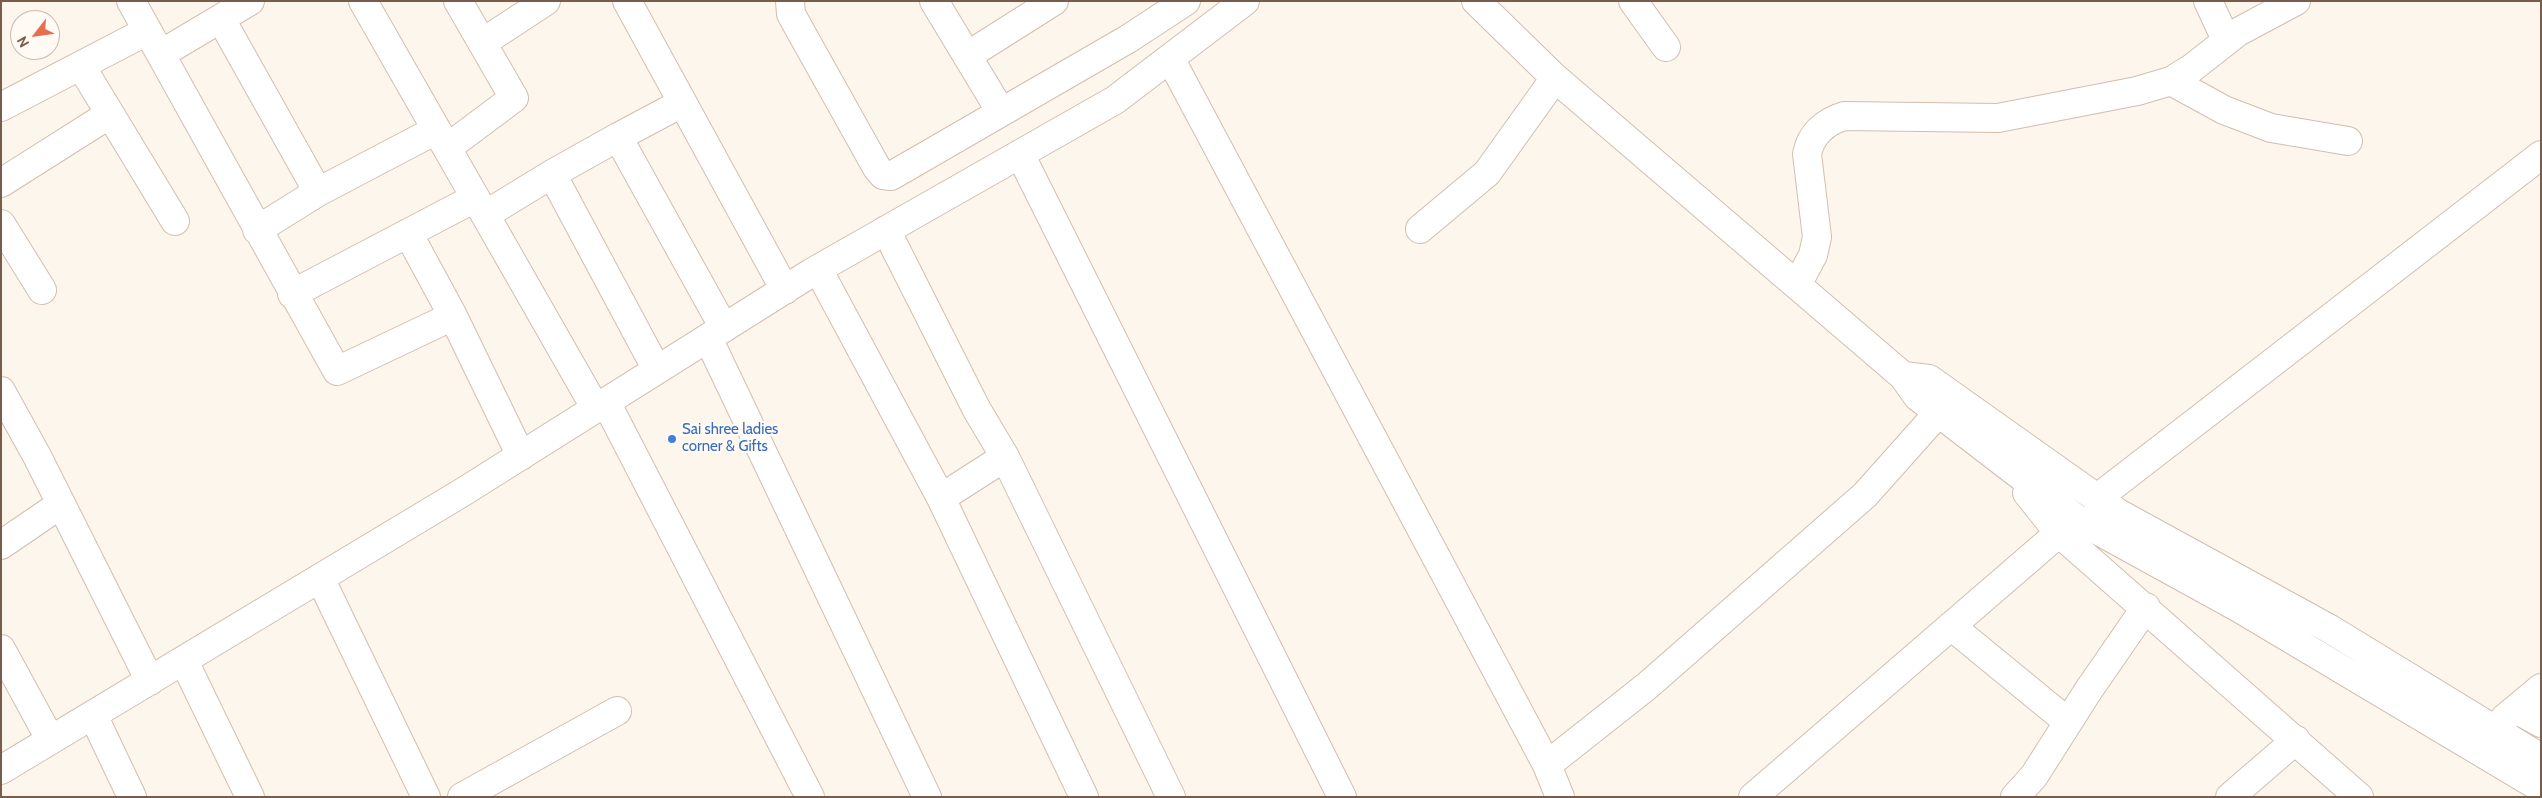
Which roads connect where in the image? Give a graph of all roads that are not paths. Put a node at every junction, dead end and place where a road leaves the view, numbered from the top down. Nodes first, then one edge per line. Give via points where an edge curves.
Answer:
1 (131, 1) edge
2 (250, 1) edge
3 (363, 1) edge
4 (458, 1) edge
5 (546, 1) edge
6 (790, 1) edge
7 (1054, 1) edge
8 (1186, 1) edge
9 (1245, 1) edge
10 (1476, 1) edge
11 (1632, 1) edge
12 (2208, 1) edge
13 (2296, 1) edge
14 (634, 4) edge
15 (941, 4) edge
16 (221, 18) junction
17 (147, 31) junction
18 (2226, 40) junction
19 (482, 43) junction
20 (1666, 48) dead end
21 (161, 54) junction
22 (967, 56) junction
23 (1170, 58) junction
24 (81, 66) junction
25 (1555, 78) junction
26 (2171, 81) junction
27 (682, 103) junction
28 (1, 107) edge
29 (1001, 112) junction
30 (110, 114) junction
31 (618, 137) junction
32 (442, 139) junction
33 (2348, 141) dead end
34 (1020, 154) junction
35 (2541, 155) edge
36 (552, 174) junction
37 (1, 183) edge
38 (318, 192) junction
39 (480, 206) junction
40 (175, 221) dead end
41 (1, 224) edge
42 (1420, 229) dead end
43 (257, 230) junction
44 (886, 230) junction
45 (408, 233) junction
46 (818, 269) junction
47 (1797, 285) junction
48 (42, 290) dead end
49 (785, 290) junction
50 (292, 294) junction
51 (452, 316) junction
52 (716, 333) junction
53 (657, 370) junction
54 (1903, 376) junction
55 (1, 391) edge
56 (601, 406) junction
57 (1939, 412) junction
58 (521, 456) junction
59 (1005, 457) junction
60 (1998, 458) junction
61 (941, 498) junction
62 (2096, 499) junction
63 (61, 504) junction
64 (2059, 533) junction
65 (1, 545) edge
66 (320, 578) junction
67 (2146, 607) junction
68 (1951, 626) junction
69 (2361, 648) junction
70 (1, 649) edge
71 (184, 661) junction
72 (2345, 671) junction
73 (150, 681) junction
74 (2541, 688) edge
75 (2516, 709) junction
76 (617, 711) dead end
77 (93, 715) junction
78 (2068, 722) junction
79 (2541, 723) edge
80 (2494, 730) junction
81 (50, 740) junction
82 (2296, 740) junction
83 (2541, 758) edge
84 (1547, 765) junction
85 (1, 770) edge
86 (2541, 788) edge
87 (132, 797) edge
88 (250, 797) edge
89 (426, 797) edge
90 (462, 797) edge
91 (810, 797) edge
92 (928, 797) edge
93 (1084, 797) edge
94 (1171, 797) edge
95 (1342, 797) edge
96 (1560, 797) edge
97 (1753, 797) edge
98 (2015, 797) edge
99 (2230, 797) edge
100 (2359, 797) edge

1 - 17 street
2 - 16 street
3 - 32 street
4 - 19 street
5 - 19 street
6 - 29 street via 791,14 883,175 891,176 902,171
7 - 22 street
8 - 29 street via 1128,39
9 - 23 street
10 - 25 street
11 - 20 street
12 - 18 street
13 - 18 street
14 - 27 street
15 - 22 street
16 - 21 street
16 - 38 street
17 - 21 street
17 - 24 street
18 - 26 street
19 - 32 street via 514,98
21 - 43 street
22 - 29 street
23 - 34 street via 1115,100
23 - 84 street
24 - 28 street
24 - 30 street
25 - 42 street via 1487,173
25 - 47 street
26 - 33 street via 2224,110 2271,128
26 - 47 street via 2088,102 1998,118 1844,116 1832,120 1809,141 1807,154 1817,237 1813,255
27 - 31 street
27 - 49 street
30 - 37 street
30 - 40 street
31 - 36 street
31 - 52 street
32 - 38 street
32 - 39 street
34 - 44 street
34 - 95 street
35 - 62 street
36 - 39 street
36 - 53 street
38 - 43 street
39 - 45 street
39 - 56 street
41 - 48 street
43 - 50 street
44 - 46 street
44 - 59 street
45 - 50 street
45 - 51 street
46 - 49 street
46 - 61 street
47 - 54 street
49 - 52 street
50 - 51 street via 337,371
51 - 58 street
52 - 53 street
52 - 92 street
53 - 56 street
54 - 57 street via 1918,397
54 - 62 street via 1929,379
55 - 63 street
56 - 58 street
56 - 91 street
57 - 60 street
57 - 84 street via 1865,495 1647,686
58 - 66 street
59 - 61 street
59 - 94 street
60 - 64 street
60 - 72 street via 2077,519 2239,608
61 - 93 street
62 - 69 street
63 - 65 street
63 - 73 street
64 - 67 street
64 - 68 street
66 - 71 street
66 - 89 street
67 - 78 street
67 - 82 street
68 - 78 street
68 - 97 street
69 - 72 street
69 - 80 street
70 - 81 street
71 - 73 street
71 - 88 street
72 - 86 street
73 - 77 street
74 - 75 street
75 - 79 street
75 - 80 street
76 - 90 street
77 - 81 street
77 - 87 street
78 - 98 street via 2034,776
80 - 83 street
81 - 85 street
82 - 99 street
82 - 100 street
84 - 96 street

